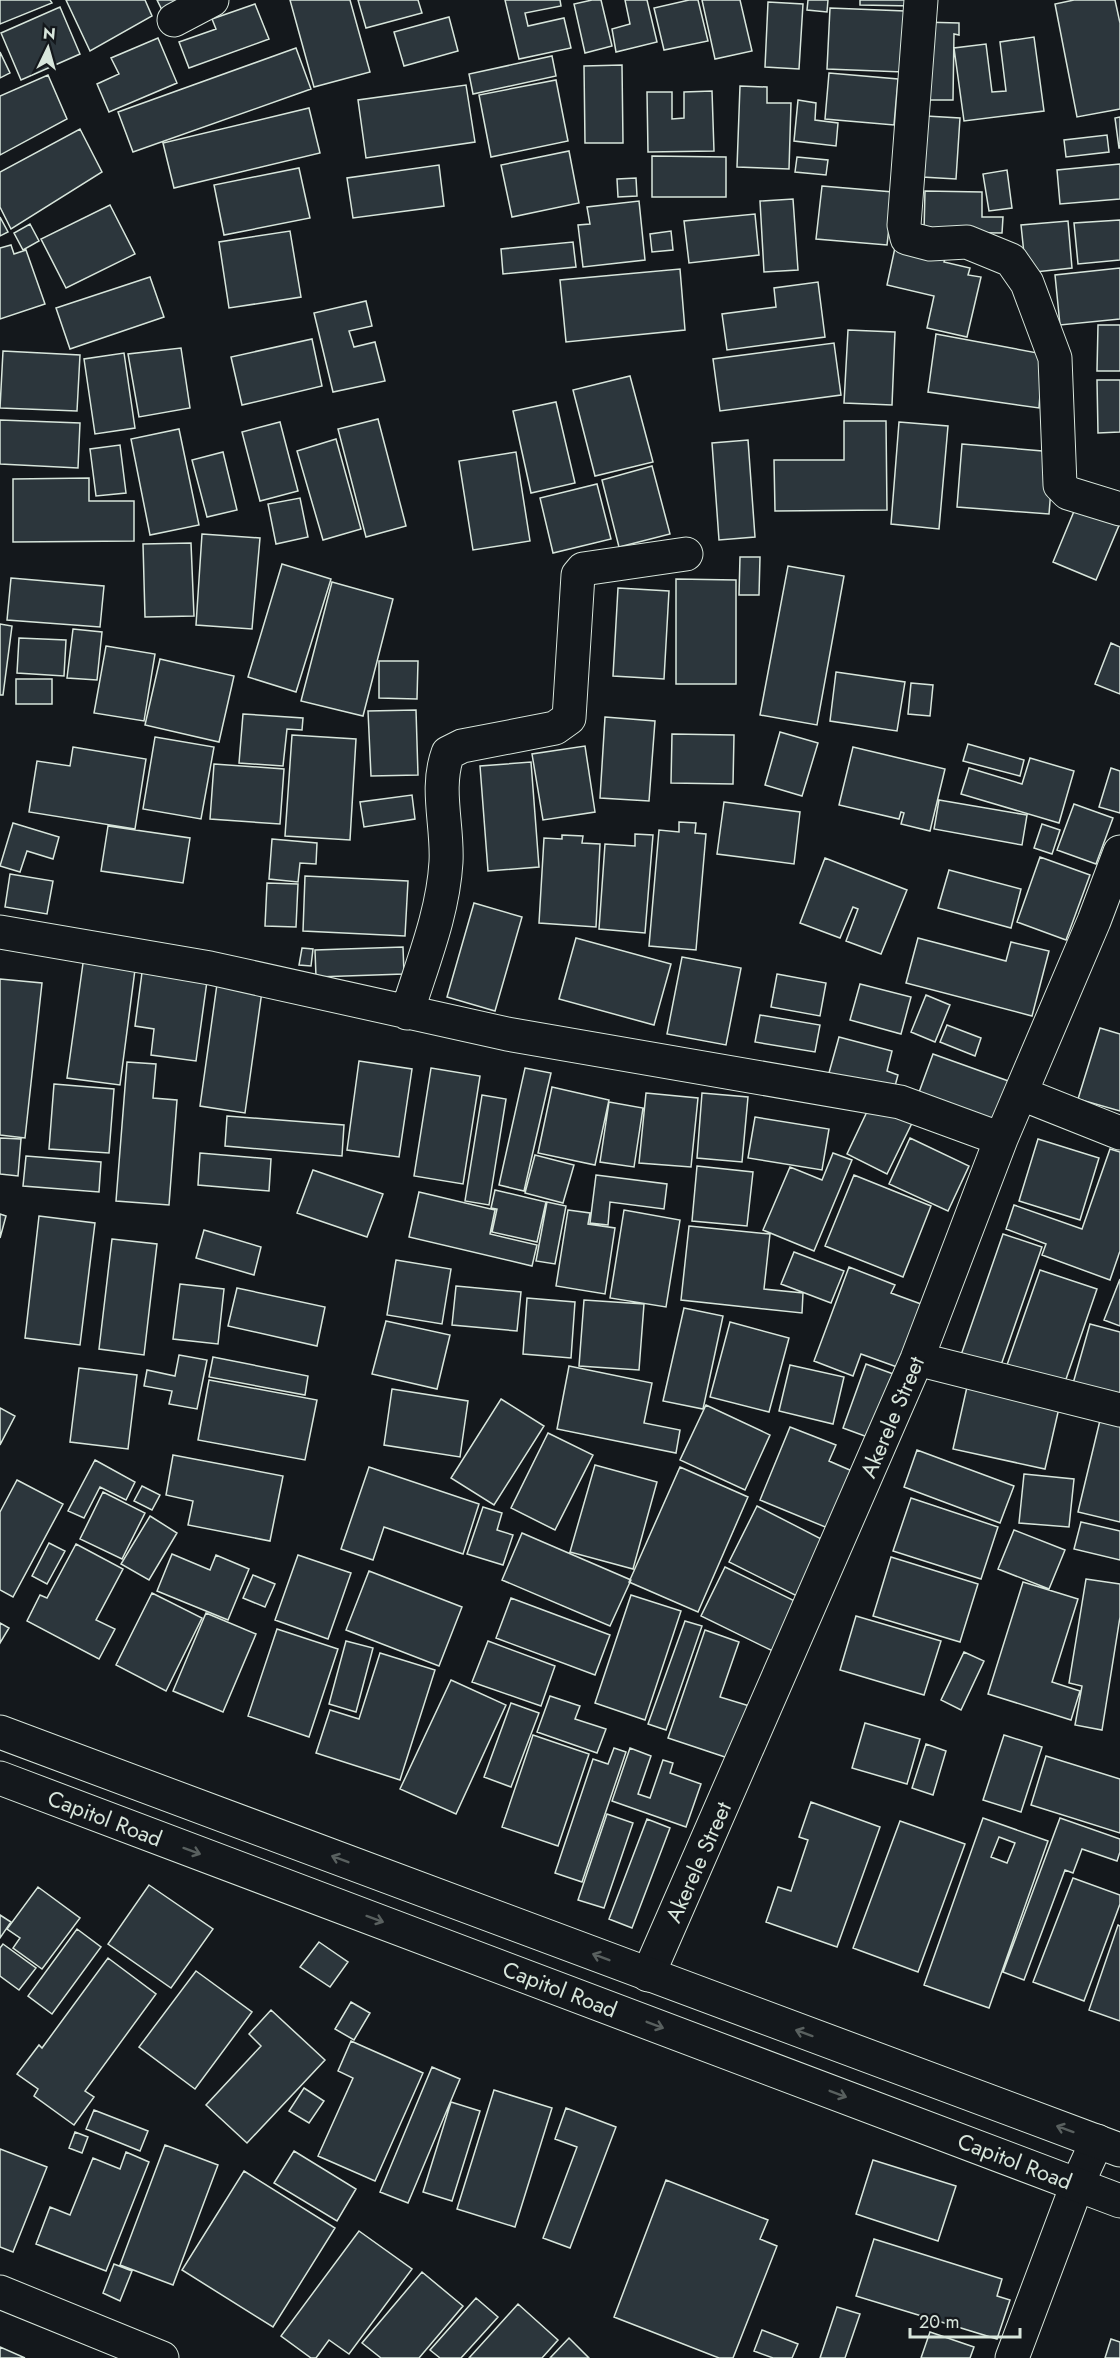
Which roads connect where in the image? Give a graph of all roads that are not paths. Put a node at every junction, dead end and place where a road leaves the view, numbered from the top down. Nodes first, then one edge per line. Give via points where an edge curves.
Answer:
1 (212, 0) edge
2 (921, 0) edge
3 (174, 20) dead end
4 (1120, 509) edge
5 (686, 554) dead end
6 (1120, 852) edge
7 (0, 932) edge
8 (407, 1013) junction
9 (1022, 1094) junction
10 (1120, 1133) edge
11 (1001, 1139) junction
12 (917, 1359) junction
13 (1120, 1410) edge
14 (0, 1732) edge
15 (0, 1778) edge
16 (648, 1975) junction
17 (1108, 2145) edge
18 (1077, 2185) junction
19 (1120, 2200) edge
20 (0, 2292) edge
21 (158, 2357) edge
22 (1012, 2358) edge

1 - 3 street
2 - 4 street via 904,225 907,238 930,244 967,242 1011,260 1027,283 1055,358 1060,484 1068,493
5 - 8 street via 583,568 578,575 569,718 555,728 462,746 448,753 442,771 446,861 441,900
6 - 9 street, Akerele Street
7 - 8 street via 210,968
8 - 11 street via 900,1102
9 - 10 street
9 - 11 street, Akerele Street
11 - 12 street, Akerele Street
12 - 13 street
12 - 16 street, Akerele Street
16 -> 14 street, Capitol Road
15 -> 18 street, Capitol Road
17 -> 16 street, Capitol Road
17 - 18 street
18 - 19 street, Capitol Road
18 - 22 street
20 - 21 street

